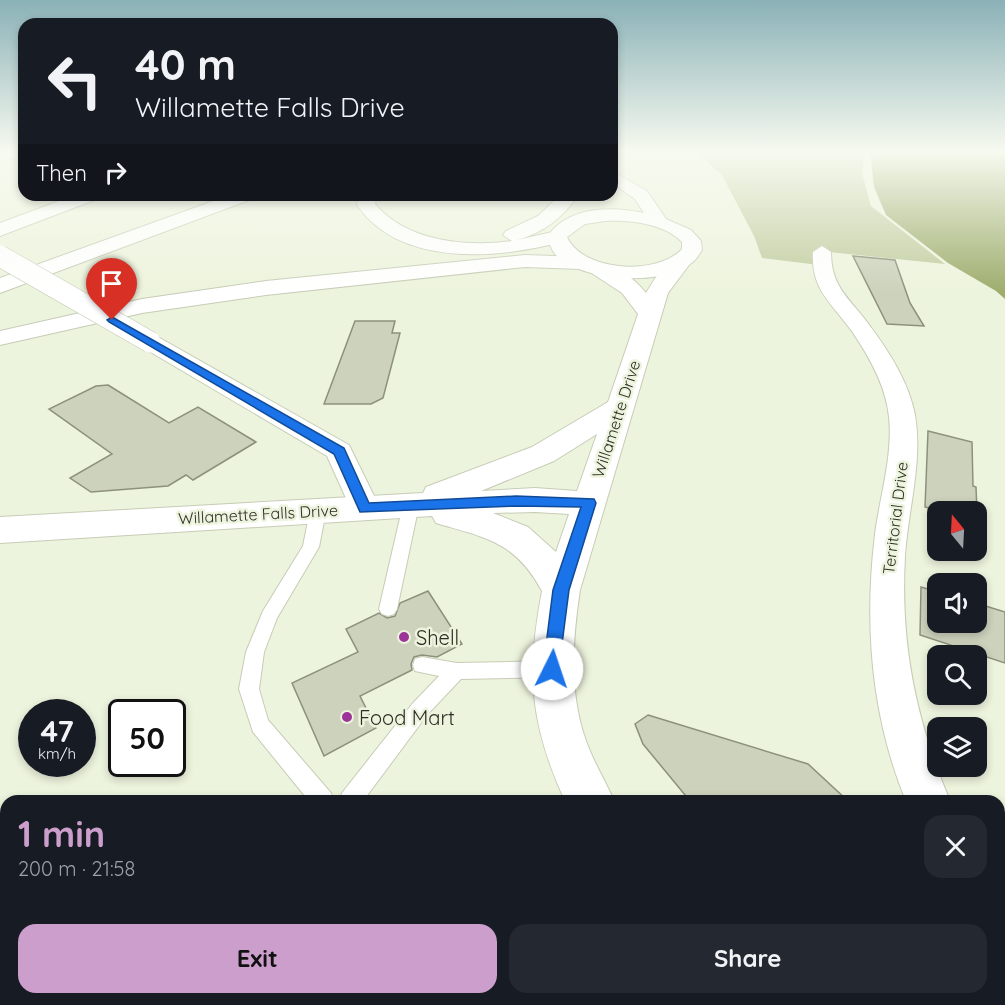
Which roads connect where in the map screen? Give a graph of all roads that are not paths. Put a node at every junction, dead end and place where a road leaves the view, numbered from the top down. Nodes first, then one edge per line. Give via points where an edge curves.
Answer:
1 (644, 199) edge
2 (75, 201) edge
3 (187, 201) edge
4 (230, 201) edge
5 (367, 201) edge
6 (564, 201) edge
7 (605, 201) edge
8 (589, 217) junction
9 (658, 220) junction
10 (0, 230) edge
11 (557, 237) junction
12 (425, 240) junction
13 (822, 252) dead end
14 (0, 256) edge
15 (682, 261) junction
16 (591, 266) junction
17 (0, 267) edge
18 (0, 286) edge
19 (651, 315) junction
20 (0, 338) edge
21 (619, 408) junction
22 (589, 503) junction
23 (411, 505) junction
24 (365, 508) junction
25 (318, 511) junction
26 (0, 530) edge
27 (561, 590) junction
28 (388, 609) dead end
29 (422, 665) dead end
30 (552, 669) junction
31 (457, 671) junction
32 (318, 795) edge
33 (355, 795) edge
34 (587, 795) edge
35 (925, 795) edge

1 - 9 main road
2 - 10 main road
3 - 17 main road
4 - 18 main road
5 - 12 main road via 380,222
6 - 12 main road via 554,213 516,234 463,242
7 - 8 main road
8 - 9 main road via 623,215
8 - 11 main road via 568,225
9 - 15 main road via 686,235 690,253
11 - 12 main road via 491,249 466,249
11 - 16 main road via 558,246 566,255
13 - 35 street, Territorial Drive via 823,275 888,376 902,415 903,459 886,596 895,702
14 - 24 street, bridge via 339,451
15 - 16 main road via 646,271
15 - 19 main road, Willamette Drive via 657,292
16 - 19 main road via 630,288
16 - 20 main road via 525,261 266,288 142,306
19 - 21 main road, Willamette Drive
21 - 22 main road, Willamette Drive
21 - 23 main road via 543,454
22 - 23 main road, Willamette Falls Drive via 536,500
22 - 27 main road, Willamette Drive
23 - 24 main road, Willamette Falls Drive
23 - 27 main road via 496,526 519,536 544,560
23 - 28 lane
24 - 25 main road, Willamette Falls Drive
25 - 26 main road, Willamette Falls Drive
25 - 32 lane via 311,547 269,616 255,652 249,688 260,725
27 - 30 main road, Willamette Drive
29 - 31 lane
30 - 31 lane
30 - 34 main road, Willamette Drive via 568,756
31 - 33 lane via 420,709

